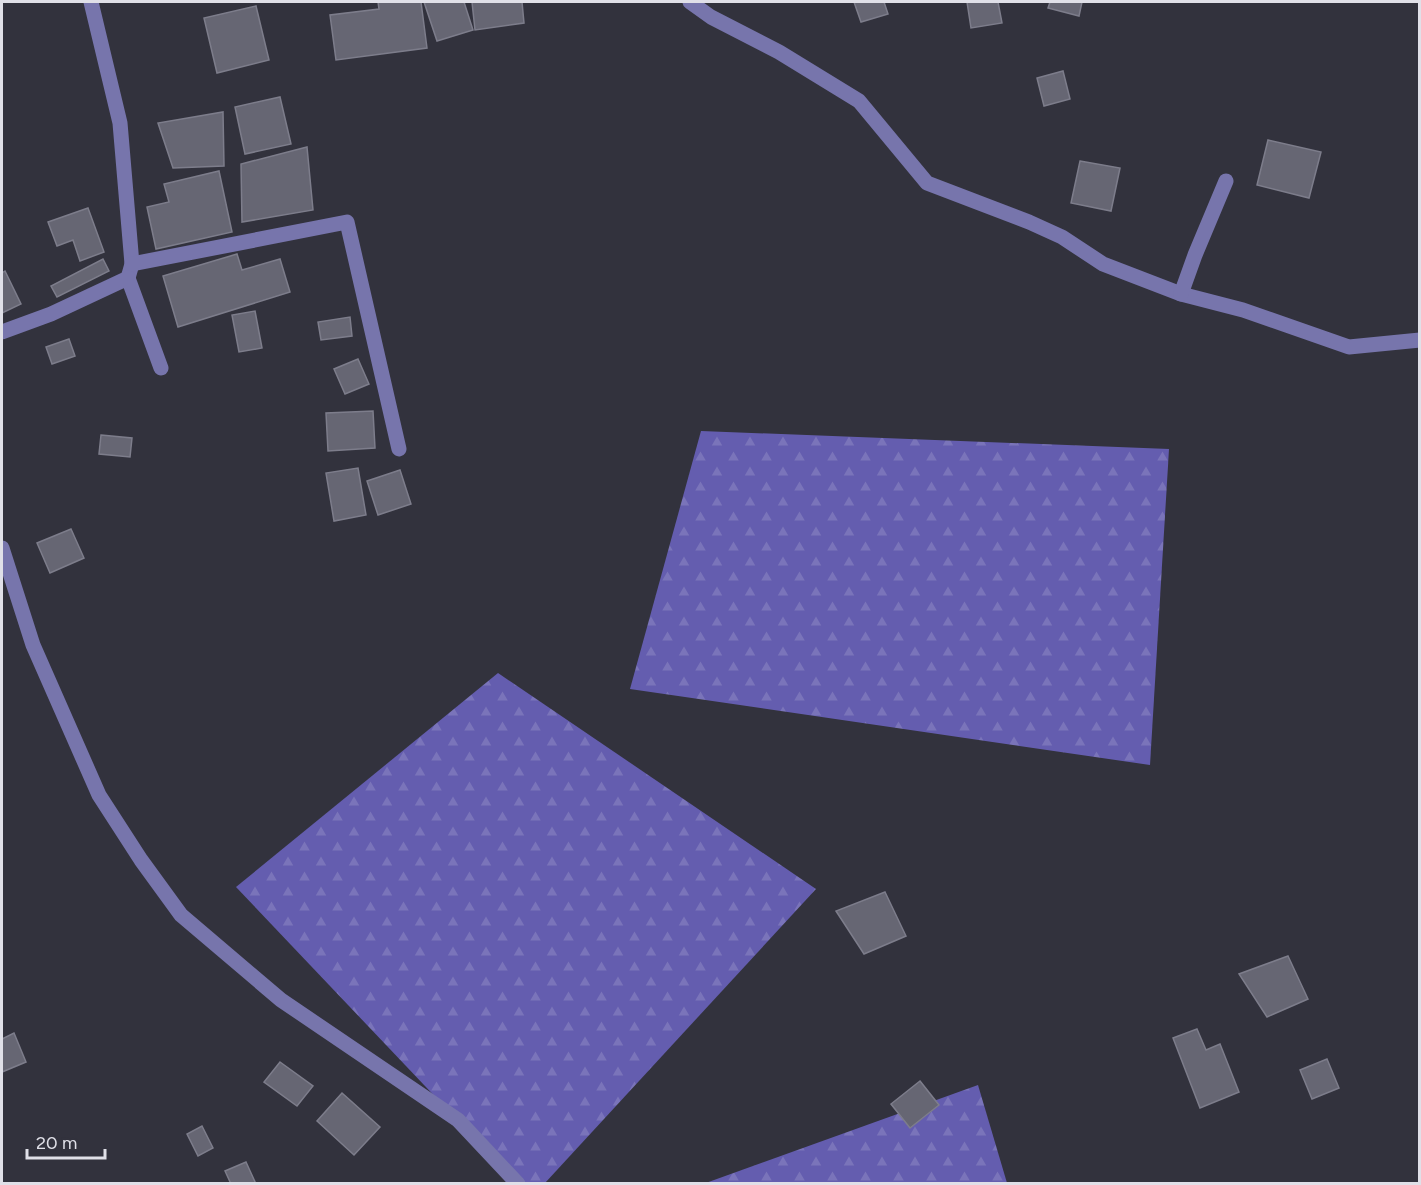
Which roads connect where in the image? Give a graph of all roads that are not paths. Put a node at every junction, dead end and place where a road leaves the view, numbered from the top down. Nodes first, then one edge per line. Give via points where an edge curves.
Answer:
1 (91, 2) edge
2 (690, 2) edge
3 (1226, 181) dead end
4 (130, 271) junction
5 (1181, 294) junction
6 (2, 332) edge
7 (1419, 340) edge
8 (162, 368) dead end
9 (399, 449) dead end
10 (2, 548) edge
11 (518, 1184) edge

1 - 4 street via 120,123
2 - 5 street via 859,101 927,183 1029,222 1062,237 1103,264
3 - 5 street
4 - 6 street via 51,314
4 - 8 street
4 - 9 street via 346,222
5 - 7 street via 1243,310 1349,347
10 - 11 street via 33,645 99,795 182,915 281,1000 458,1120

